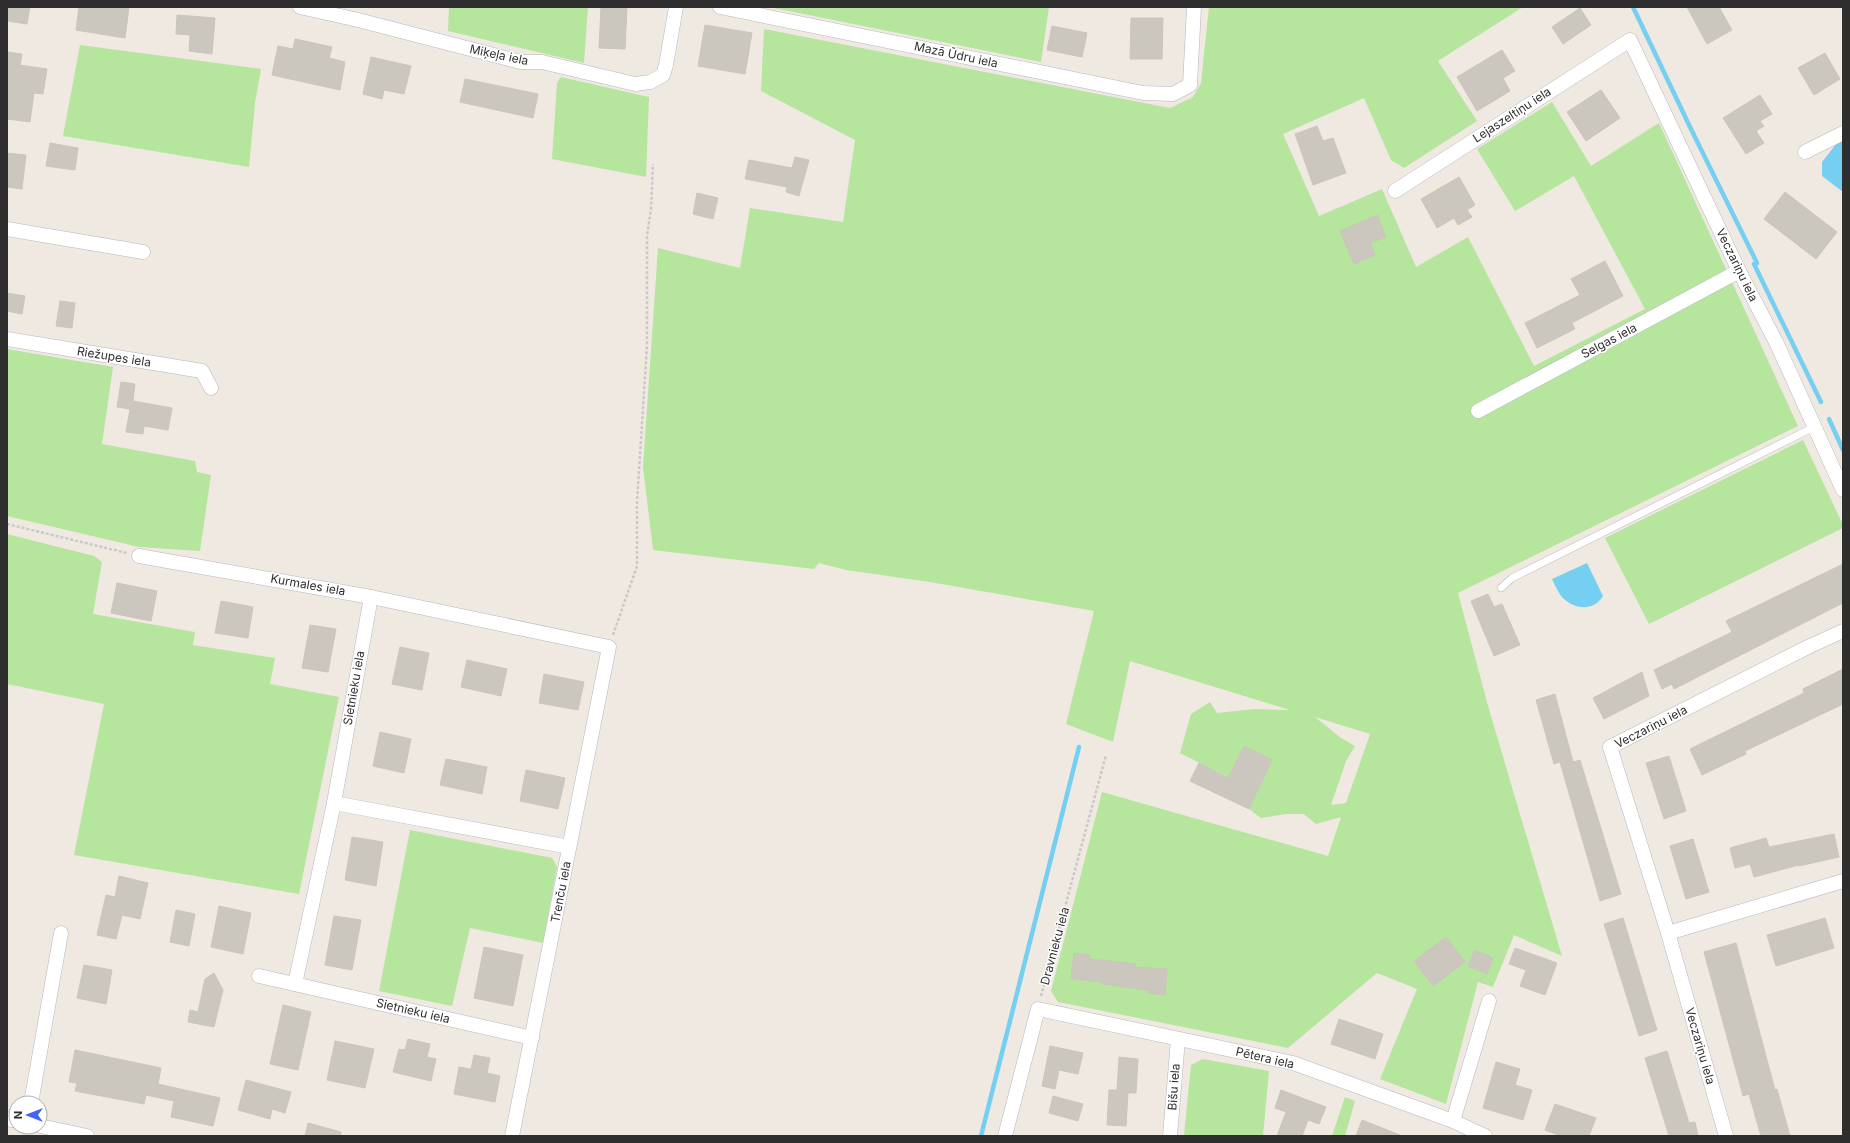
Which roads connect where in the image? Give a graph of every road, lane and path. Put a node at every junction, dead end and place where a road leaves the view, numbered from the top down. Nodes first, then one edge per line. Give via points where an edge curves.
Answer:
1 (300, 7) edge
2 (676, 7) edge
3 (720, 7) edge
4 (1194, 7) edge
5 (359, 14) edge
6 (1630, 40) joint
7 (1843, 133) edge
8 (1805, 152) dead end
9 (653, 164) dead end
10 (1395, 191) dead end
11 (7, 229) edge
12 (143, 252) dead end
13 (1739, 271) junction
14 (7, 339) edge
15 (211, 388) dead end
16 (1478, 411) dead end
17 (1814, 427) junction
18 (1843, 490) edge
19 (7, 524) edge
20 (139, 556) joint
21 (1501, 588) dead end
22 (371, 597) junction
23 (1843, 632) edge
24 (609, 647) junction
25 (1106, 755) dead end
26 (334, 803) junction
27 (569, 847) junction
28 (1843, 881) edge
29 (61, 933) dead end
30 (1668, 933) junction
31 (259, 976) dead end
32 (295, 984) junction
33 (1489, 1000) dead end
34 (1038, 1009) junction
35 (532, 1038) junction
36 (1178, 1039) junction
37 (32, 1095) edge
38 (1453, 1121) junction
39 (48, 1128) edge
40 (87, 1136) edge
41 (512, 1136) edge
42 (1005, 1136) edge
43 (1170, 1136) edge
44 (1485, 1136) edge
45 (1726, 1136) edge

1 - 5 street, Miķeļa iela
2 - 5 street, Miķeļa iela via 663,74 650,82 635,84 542,62 521,62
3 - 4 street, Mazā Ūdru iela via 1143,94 1173,94 1190,85
6 - 10 street, Lejaszeltiņu iela
6 - 13 street, Veczariņu iela
7 - 8 street
9 - 24 path via 647,236 647,346 637,502 637,566
11 - 12 street
13 - 16 street, Selgas iela
13 - 17 street, Veczariņu iela via 1777,344
14 - 15 street, Riežupes iela via 202,371
17 - 18 street, Veczariņu iela
17 - 21 lane via 1517,575
19 - 20 path
20 - 22 street, Kurmales iela
22 - 24 street, Kurmales iela
22 - 26 street, Sietnieku iela
23 - 30 street, Veczariņu iela via 1810,646 1610,748
24 - 27 street, Trenču iela
25 - 34 path, Dravnieku iela
26 - 27 street
26 - 32 street, Sietnieku iela
27 - 35 street, Trenču iela
28 - 30 street
29 - 37 street
30 - 45 street, Veczariņu iela
31 - 32 street, Sietnieku iela
32 - 35 street, Sietnieku iela
33 - 38 street
34 - 36 street, Pētera iela
34 - 42 street
35 - 41 street, Trenču iela
36 - 38 street, Pētera iela via 1293,1063
36 - 43 street, Bišu iela
38 - 44 street, Pētera iela
39 - 40 street

